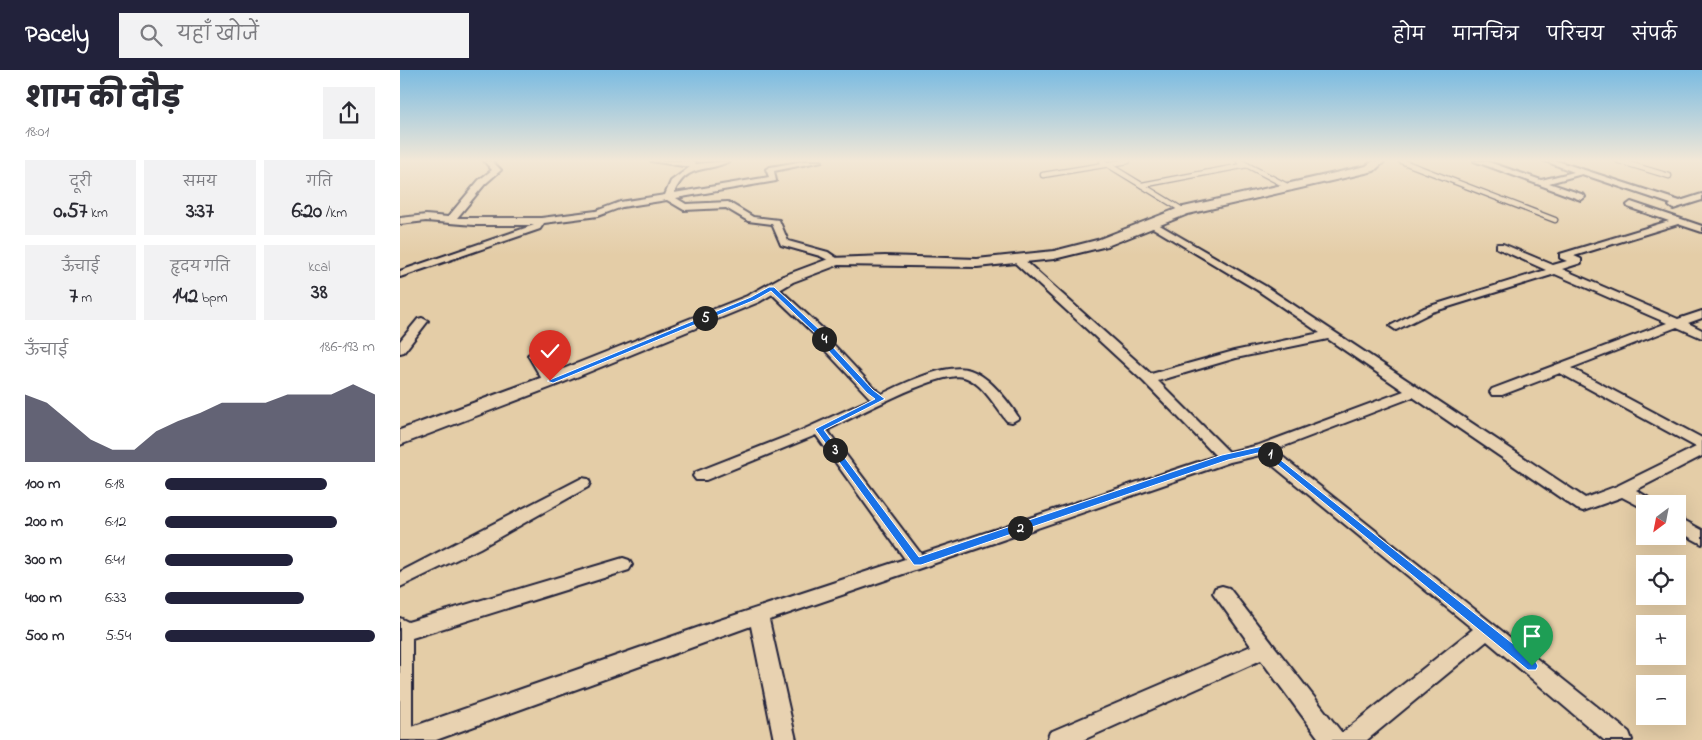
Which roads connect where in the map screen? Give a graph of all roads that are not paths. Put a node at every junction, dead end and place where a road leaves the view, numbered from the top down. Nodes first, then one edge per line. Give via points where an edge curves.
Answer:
1 (473, 192) edge
2 (670, 192) edge
3 (700, 192) edge
4 (1154, 192) edge
5 (1272, 192) edge
6 (1483, 192) edge
7 (1567, 192) edge
8 (1644, 192) edge
9 (1581, 197) dead end
10 (1702, 197) edge
11 (668, 198) junction
12 (1680, 204) junction
13 (1631, 205) dead end
14 (1184, 211) junction
15 (1654, 213) junction
16 (450, 220) junction
17 (1554, 220) dead end
18 (400, 221) edge
19 (541, 221) junction
20 (1678, 221) junction
21 (1151, 223) junction
22 (1702, 229) edge
23 (1500, 246) dead end
24 (1018, 260) junction
25 (836, 261) junction
26 (1554, 270) junction
27 (400, 274) edge
28 (772, 288) junction
29 (1702, 314) edge
30 (422, 321) dead end
31 (1678, 323) junction
32 (1396, 326) dead end
33 (1702, 334) edge
34 (1330, 335) junction
35 (400, 349) edge
36 (534, 355) dead end
37 (1561, 368) junction
38 (1149, 379) junction
39 (550, 381) junction
40 (1414, 392) junction
41 (1497, 392) dead end
42 (881, 399) junction
43 (1012, 418) dead end
44 (819, 429) junction
45 (400, 438) edge
46 (1702, 444) edge
47 (1263, 449) junction
48 (1702, 450) edge
49 (1226, 458) junction
50 (701, 476) dead end
51 (582, 483) dead end
52 (1623, 490) junction
53 (1636, 498) edge
54 (1686, 528) edge
55 (1702, 538) edge
56 (917, 562) junction
57 (624, 565) dead end
58 (400, 580) edge
59 (1222, 593) dead end
60 (758, 615) junction
61 (1487, 629) junction
62 (401, 630) edge
63 (1265, 649) junction
64 (401, 740) edge
65 (407, 740) edge
66 (785, 740) edge
67 (1058, 740) edge
68 (1334, 740) edge
69 (1350, 740) edge
70 (1621, 740) edge

1 - 16 street
2 - 11 street
3 - 11 street
4 - 14 lane
5 - 14 street
6 - 17 lane
7 - 9 street
8 - 12 street
10 - 12 street
11 - 19 street
11 - 25 street via 684,207 728,205 751,219 776,222 784,243 824,254
12 - 15 street
13 - 15 street
14 - 21 street
15 - 20 street
16 - 18 street
16 - 19 street
19 - 27 street via 537,227
20 - 22 street
20 - 26 street via 1564,256 1577,261
21 - 24 street via 1102,244
21 - 34 street via 1261,288
23 - 26 street
24 - 25 street via 977,263
24 - 38 street
25 - 28 street
26 - 31 street
26 - 32 street via 1428,310
28 - 39 street via 753,299
28 - 42 street via 821,334 870,392
29 - 31 street
30 - 35 street
31 - 33 street
31 - 37 street
34 - 38 street via 1234,355
34 - 40 street
36 - 39 street
37 - 41 street
37 - 46 street
38 - 49 street
39 - 45 street
40 - 47 street
40 - 52 street via 1583,505
42 - 43 street via 947,374 966,373 985,387
42 - 44 street
44 - 50 street
44 - 56 street
47 - 49 street
47 - 61 street
48 - 52 street
49 - 56 street
51 - 58 street
52 - 53 street
54 - 55 street
56 - 60 street
57 - 62 street
59 - 63 street
60 - 65 street
60 - 66 street
61 - 69 street
61 - 70 street
62 - 64 street
63 - 67 street
63 - 68 street

